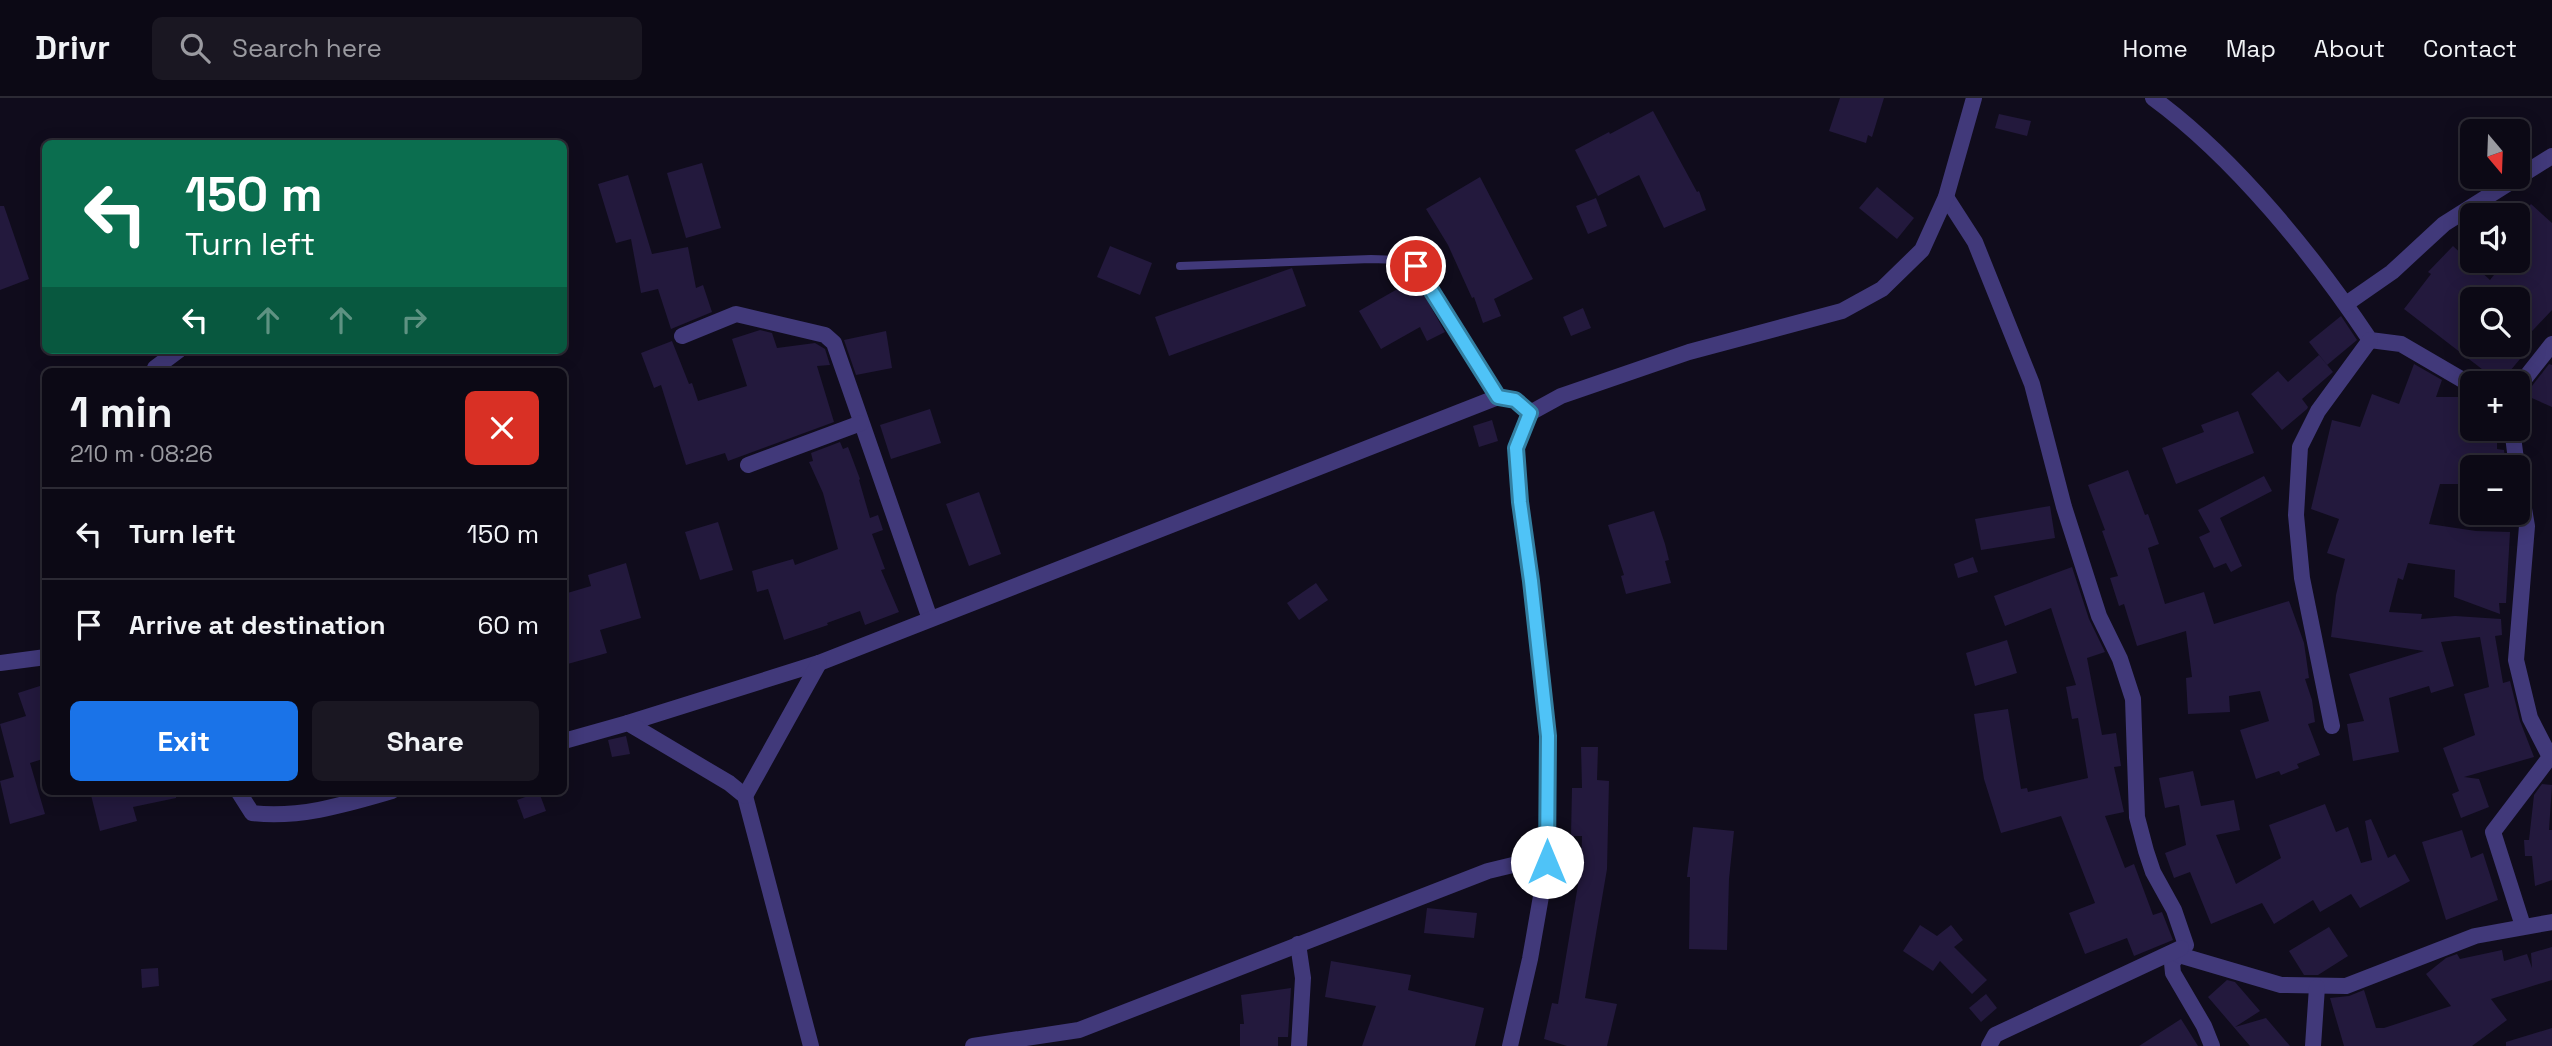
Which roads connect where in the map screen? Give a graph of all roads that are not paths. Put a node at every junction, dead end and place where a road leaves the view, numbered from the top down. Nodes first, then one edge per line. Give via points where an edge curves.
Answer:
1 (1974, 98) edge
2 (2153, 98) edge
3 (2552, 156) edge
4 (1945, 197) junction
5 (1180, 266) dead end
6 (2346, 304) junction
7 (681, 336) dead end
8 (2370, 340) junction
9 (2552, 344) edge
10 (174, 354) edge
11 (155, 368) edge
12 (2530, 372) edge
13 (2460, 378) edge
14 (1498, 397) junction
15 (1530, 413) junction
16 (860, 423) junction
17 (748, 465) dead end
18 (2527, 525) edge
19 (930, 619) junction
20 (42, 658) edge
21 (0, 663) edge
22 (819, 663) junction
23 (628, 723) junction
24 (2332, 726) dead end
25 (567, 740) edge
26 (241, 795) edge
27 (379, 795) edge
28 (745, 796) junction
29 (1547, 862) junction
30 (2552, 922) edge
31 (2524, 926) junction
32 (1298, 944) junction
33 (2182, 950) junction
34 (2317, 988) junction
35 (1080, 1038) edge
36 (811, 1046) edge
37 (973, 1046) edge
38 (1299, 1046) edge
39 (1510, 1046) edge
40 (1989, 1046) edge
41 (2212, 1046) edge
42 (2314, 1046) edge

1 - 4 street
2 - 6 street via 2218,154 2276,215
3 - 6 street via 2444,224 2392,272
4 - 15 street via 1922,250 1882,289 1842,311 1689,352 1561,396
4 - 33 street via 1975,242 2032,384 2095,605 2133,699 2137,817 2153,872 2174,910
5 - 14 lane via 1371,259 1416,266
6 - 8 street
7 - 16 street via 736,314 825,335 834,344
8 - 13 street via 2401,344
8 - 24 street via 2318,411 2300,447 2297,515 2302,578
9 - 12 street
10 - 11 street
14 - 15 street via 1515,400
14 - 19 street
15 - 29 street via 1516,448 1548,736
16 - 17 street
16 - 19 street
18 - 31 street via 2516,660 2530,718 2550,757 2493,832
19 - 22 street
20 - 21 street
22 - 23 street
22 - 28 street
23 - 25 street
23 - 28 street
26 - 27 street via 252,813 275,816 342,806
28 - 36 street
29 - 32 street via 1488,871
29 - 39 street
30 - 31 street
31 - 34 street via 2474,936 2346,986
32 - 35 street
32 - 38 street via 1303,978
33 - 34 street via 2281,985
33 - 40 street via 1995,1035
33 - 41 street via 2172,962 2173,973
34 - 42 street
35 - 37 street

